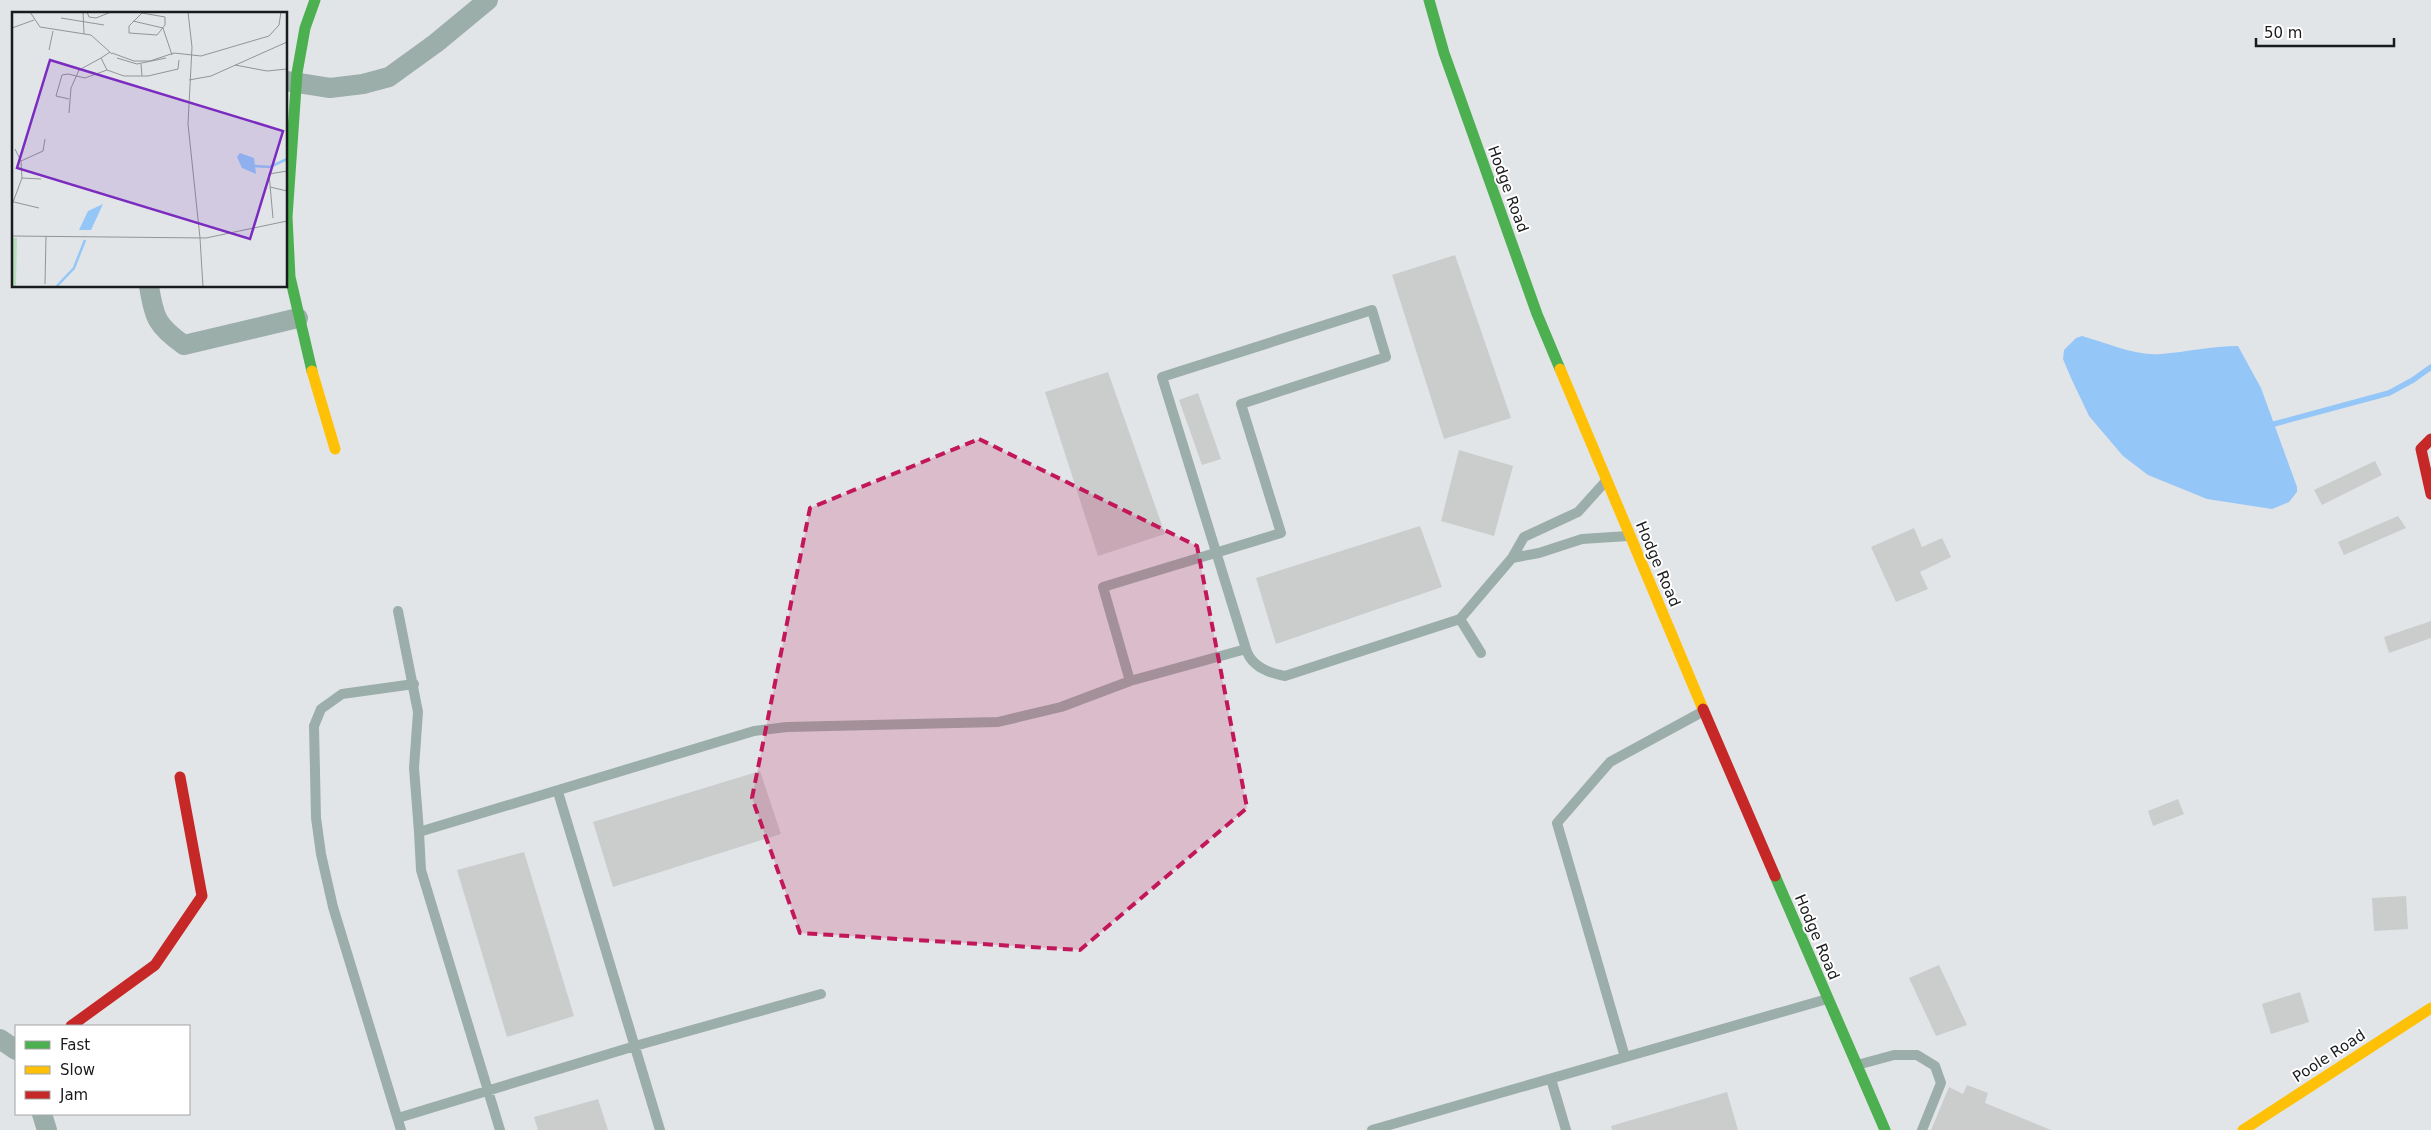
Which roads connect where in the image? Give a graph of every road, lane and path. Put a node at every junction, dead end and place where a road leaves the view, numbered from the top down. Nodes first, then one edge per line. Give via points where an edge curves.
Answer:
1 (315, 0) edge
2 (488, 0) edge
3 (1429, 0) edge
4 (291, 82) edge
5 (288, 160) edge
6 (288, 244) edge
7 (149, 288) edge
8 (298, 318) junction
9 (2431, 439) edge
10 (335, 449) dead end
11 (1606, 482) junction
12 (2431, 494) edge
13 (1629, 536) junction
14 (1216, 553) junction
15 (1512, 558) junction
16 (398, 611) dead end
17 (1460, 618) junction
18 (1246, 648) junction
19 (1481, 653) dead end
20 (1130, 681) junction
21 (414, 684) junction
22 (1705, 710) junction
23 (180, 777) dead end
24 (558, 792) junction
25 (419, 832) junction
26 (820, 994) dead end
27 (1828, 999) junction
28 (2431, 1008) edge
29 (73, 1025) edge
30 (0, 1039) edge
31 (635, 1046) junction
32 (15, 1049) edge
33 (1626, 1057) junction
34 (1856, 1065) junction
35 (1551, 1078) junction
36 (489, 1091) junction
37 (42, 1115) edge
38 (398, 1118) junction
39 (47, 1130) edge
40 (401, 1130) edge
41 (500, 1130) edge
42 (660, 1130) edge
43 (1372, 1130) edge
44 (1566, 1130) edge
45 (1885, 1130) edge
46 (1922, 1130) edge
47 (2244, 1130) edge

1 - 4 main road
2 - 4 street via 389,77 330,88
3 - 11 main road, Hodge Road via 1444,53 1534,305
4 - 5 main road
6 - 8 main road
7 - 8 street via 153,312 164,331 184,345
8 - 10 main road
9 - 12 main road via 2421,449
11 - 13 main road, Hodge Road
11 - 15 lane via 1578,512 1524,537
13 - 15 lane via 1582,538 1539,553
13 - 22 main road, Hodge Road
14 - 14 lane via 1162,377 1372,310 1386,358 1242,404 1281,533
14 - 18 lane
14 - 20 lane via 1103,587
15 - 17 lane
16 - 21 lane
17 - 18 lane via 1285,676 1271,673 1249,659
17 - 19 lane
18 - 20 lane
20 - 24 lane via 1061,707 998,722 787,727 754,731
21 - 25 lane via 418,712 414,768
21 - 38 lane via 342,694 321,709 314,726 316,818 329,889
22 - 27 main road, Hodge Road
22 - 33 lane via 1610,762 1557,823
23 - 29 main road via 202,896 155,965
24 - 25 lane
24 - 31 lane
25 - 36 lane via 421,870
26 - 31 lane
27 - 33 lane
27 - 34 main road, Hodge Road
28 - 47 main road, Poole Road
30 - 32 street
31 - 36 lane
31 - 42 lane
33 - 35 lane
34 - 45 main road, Hodge Road
34 - 46 lane via 1894,1056 1917,1055 1935,1066 1941,1083
35 - 43 lane
35 - 44 lane
36 - 38 lane
36 - 41 lane
37 - 39 street
38 - 40 lane

